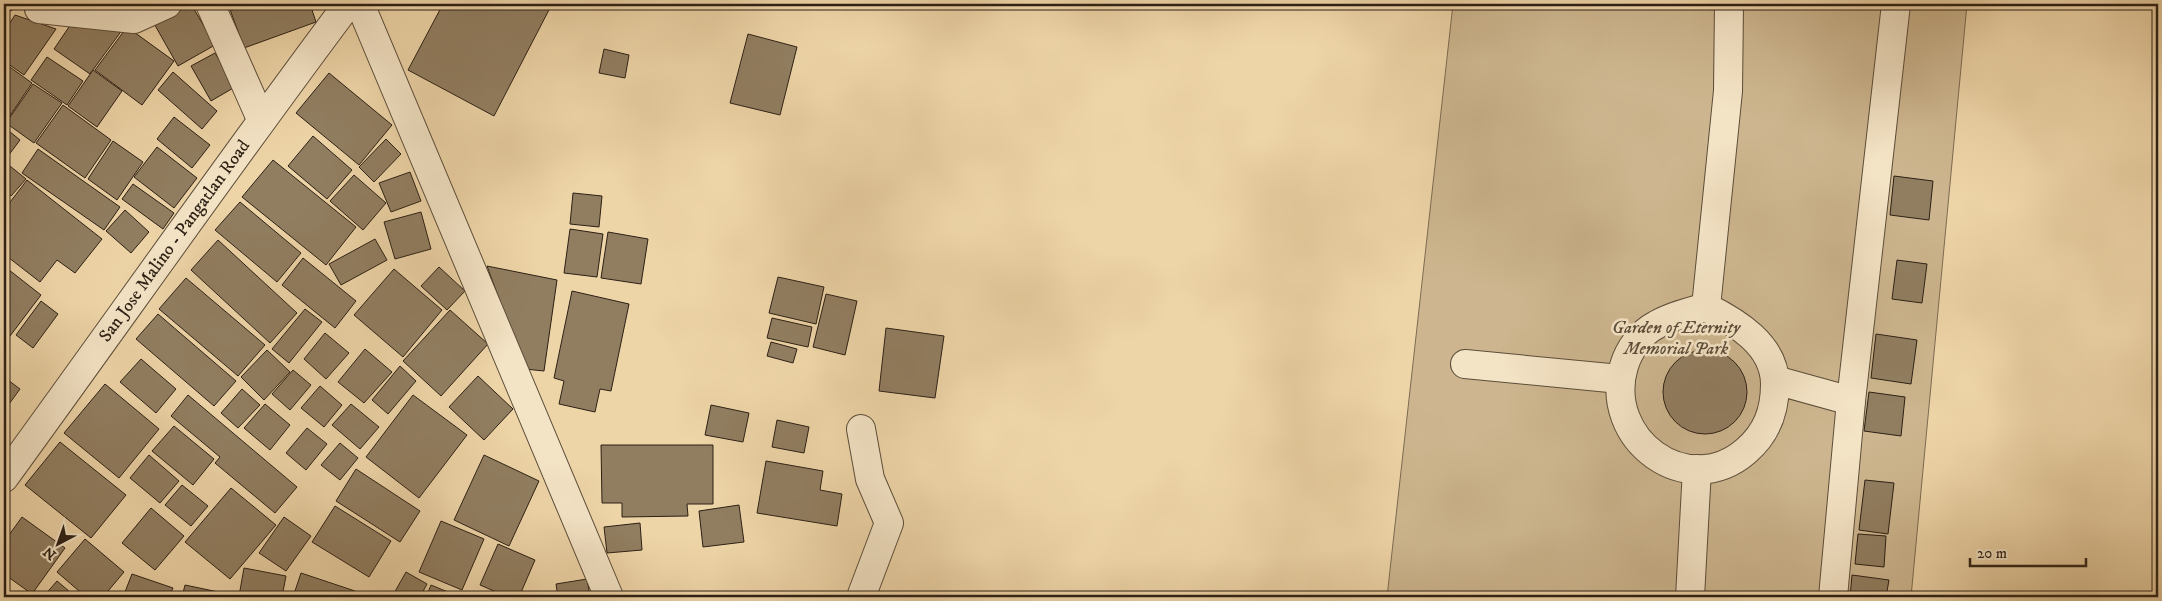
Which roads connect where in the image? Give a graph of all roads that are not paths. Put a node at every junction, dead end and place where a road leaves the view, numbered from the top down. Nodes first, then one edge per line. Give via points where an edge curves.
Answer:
1 (167, 4) edge
2 (210, 4) edge
3 (348, 4) edge
4 (360, 4) edge
5 (1729, 4) edge
6 (1896, 4) edge
7 (39, 9) dead end
8 (261, 120) junction
9 (1706, 307) junction
10 (1465, 364) dead end
11 (1620, 379) junction
12 (1775, 380) junction
13 (1851, 401) junction
14 (861, 429) dead end
15 (1697, 469) junction
16 (4, 478) edge
17 (609, 597) edge
18 (861, 597) edge
19 (1690, 597) edge
20 (1834, 597) edge

1 - 7 street via 134,19
2 - 8 street
3 - 8 street, San Jose Malino - Pangatlan Road
4 - 17 street
5 - 9 street via 1728,91
6 - 13 street
8 - 16 street, San Jose Malino - Pangatlan Road
9 - 11 street via 1675,316 1638,339 1626,358
9 - 12 street via 1740,325 1756,340 1768,359
10 - 11 street
11 - 15 street via 1620,402 1626,423 1638,442 1655,456
12 - 13 street
12 - 15 street via 1775,402 1757,442 1740,456 1719,466
13 - 20 street
14 - 18 street via 870,479 888,523
15 - 19 street

